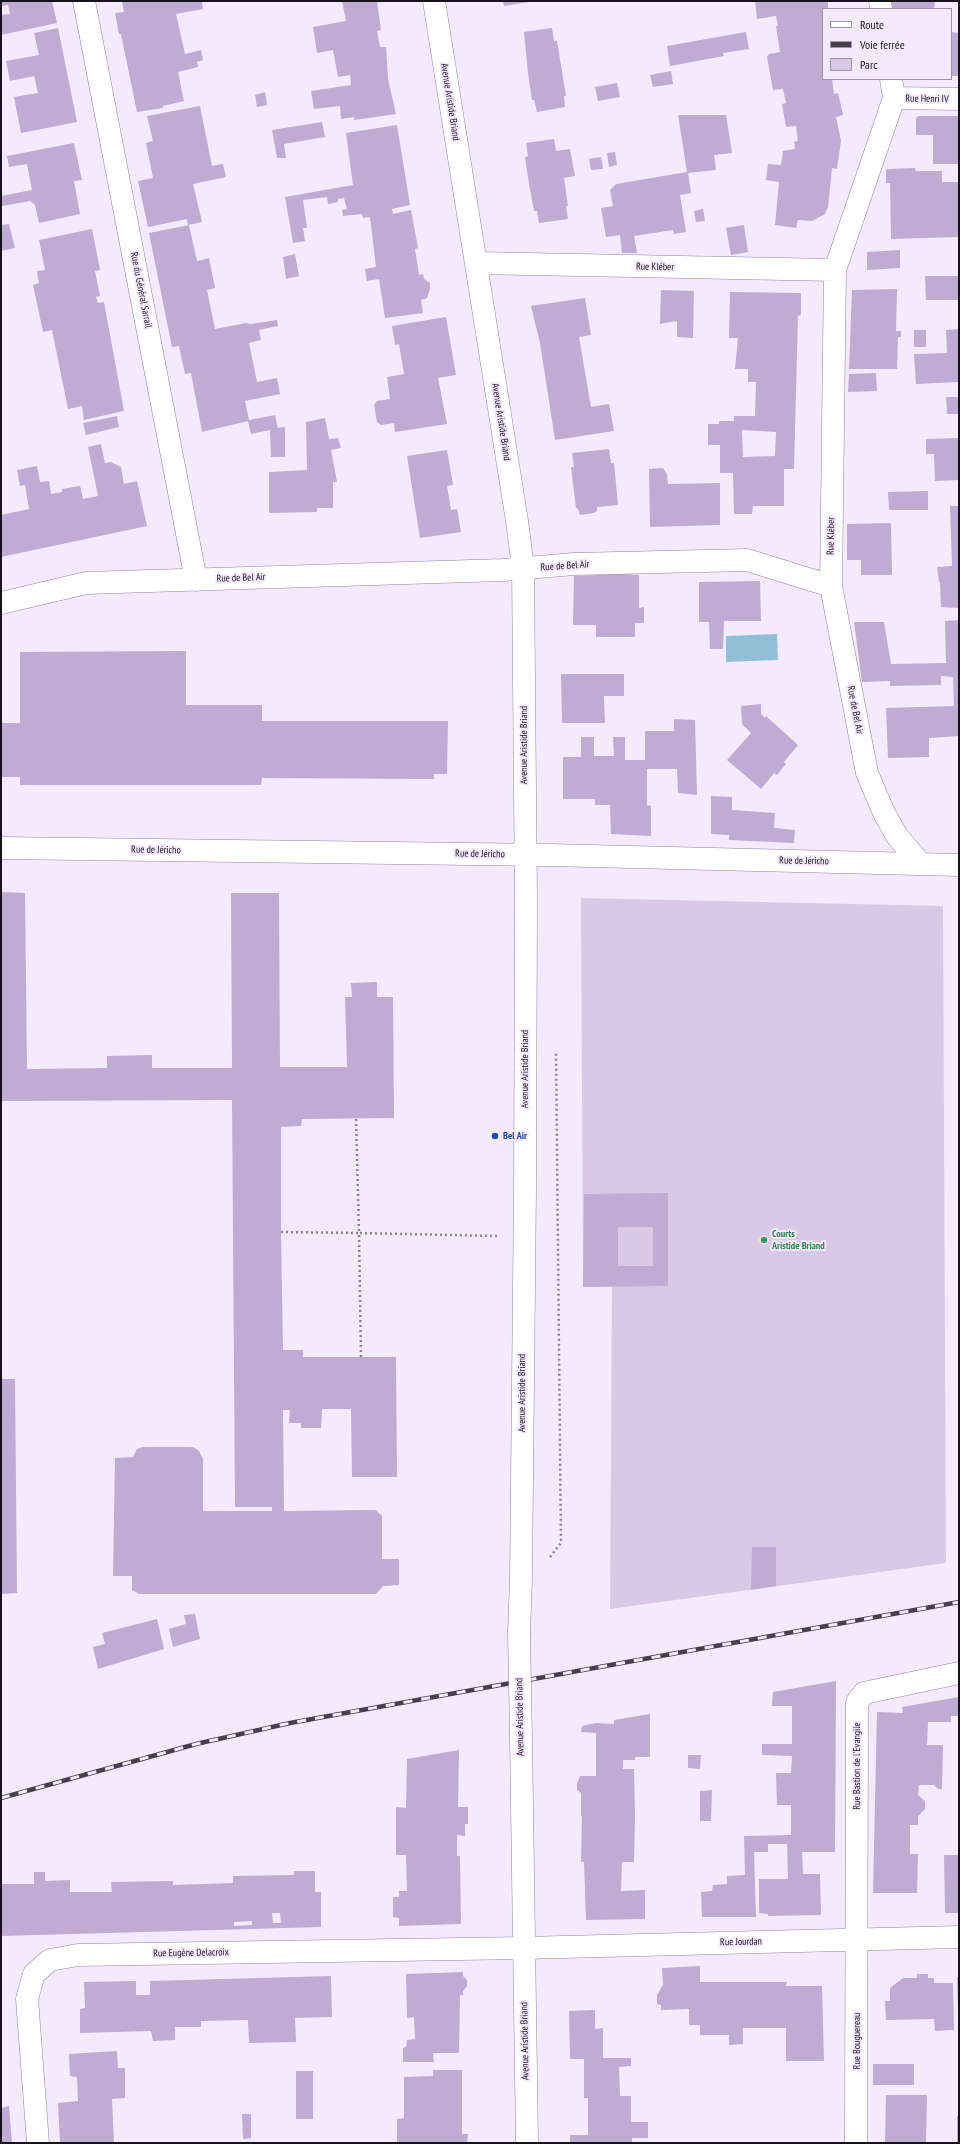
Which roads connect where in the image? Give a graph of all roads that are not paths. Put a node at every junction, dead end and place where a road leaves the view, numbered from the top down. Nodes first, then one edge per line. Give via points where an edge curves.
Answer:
1 (84, 1) edge
2 (434, 1) edge
3 (893, 89) edge
4 (959, 99) edge
5 (476, 262) junction
6 (835, 270) junction
7 (523, 568) junction
8 (196, 580) junction
9 (831, 586) junction
10 (1, 603) edge
11 (1, 848) edge
12 (525, 855) junction
13 (921, 864) junction
14 (959, 865) edge
15 (959, 1673) edge
16 (959, 1937) edge
17 (858, 1939) junction
18 (523, 1948) junction
19 (38, 2143) edge
20 (527, 2143) edge
21 (856, 2143) edge

1 - 8 street, Rue du Général Sarrail
2 - 5 street, Avenue Aristide Briand
3 - 4 street, Rue Henri IV
3 - 6 street, Rue Kléber
5 - 6 street, Rue Kléber
5 - 7 street, Avenue Aristide Briand
6 - 9 street, Rue Kléber
7 - 8 street, Rue de Bel Air
7 - 9 street, Rue de Bel Air via 574,564 747,560
7 - 12 street, Avenue Aristide Briand
8 - 10 street, Rue de Bel Air via 86,583
9 - 13 street, Rue de Bel Air via 868,773 884,813 897,836
11 - 12 street, Rue de Jéricho
12 - 13 street, Rue de Jéricho
12 - 18 street, Avenue Aristide Briand, bridge via 519,1633
13 - 14 street, Rue de Jéricho
15 - 17 street, Rue Bastion de l'Evangile via 864,1693 857,1702
16 - 17 street, Rue Jourdan
17 - 18 street, Rue Jourdan
17 - 21 street, Rue Bouguereau
18 - 19 street, Rue Eugène Delacroix via 78,1955 50,1960 34,1974 27,1999
18 - 20 street, Avenue Aristide Briand

